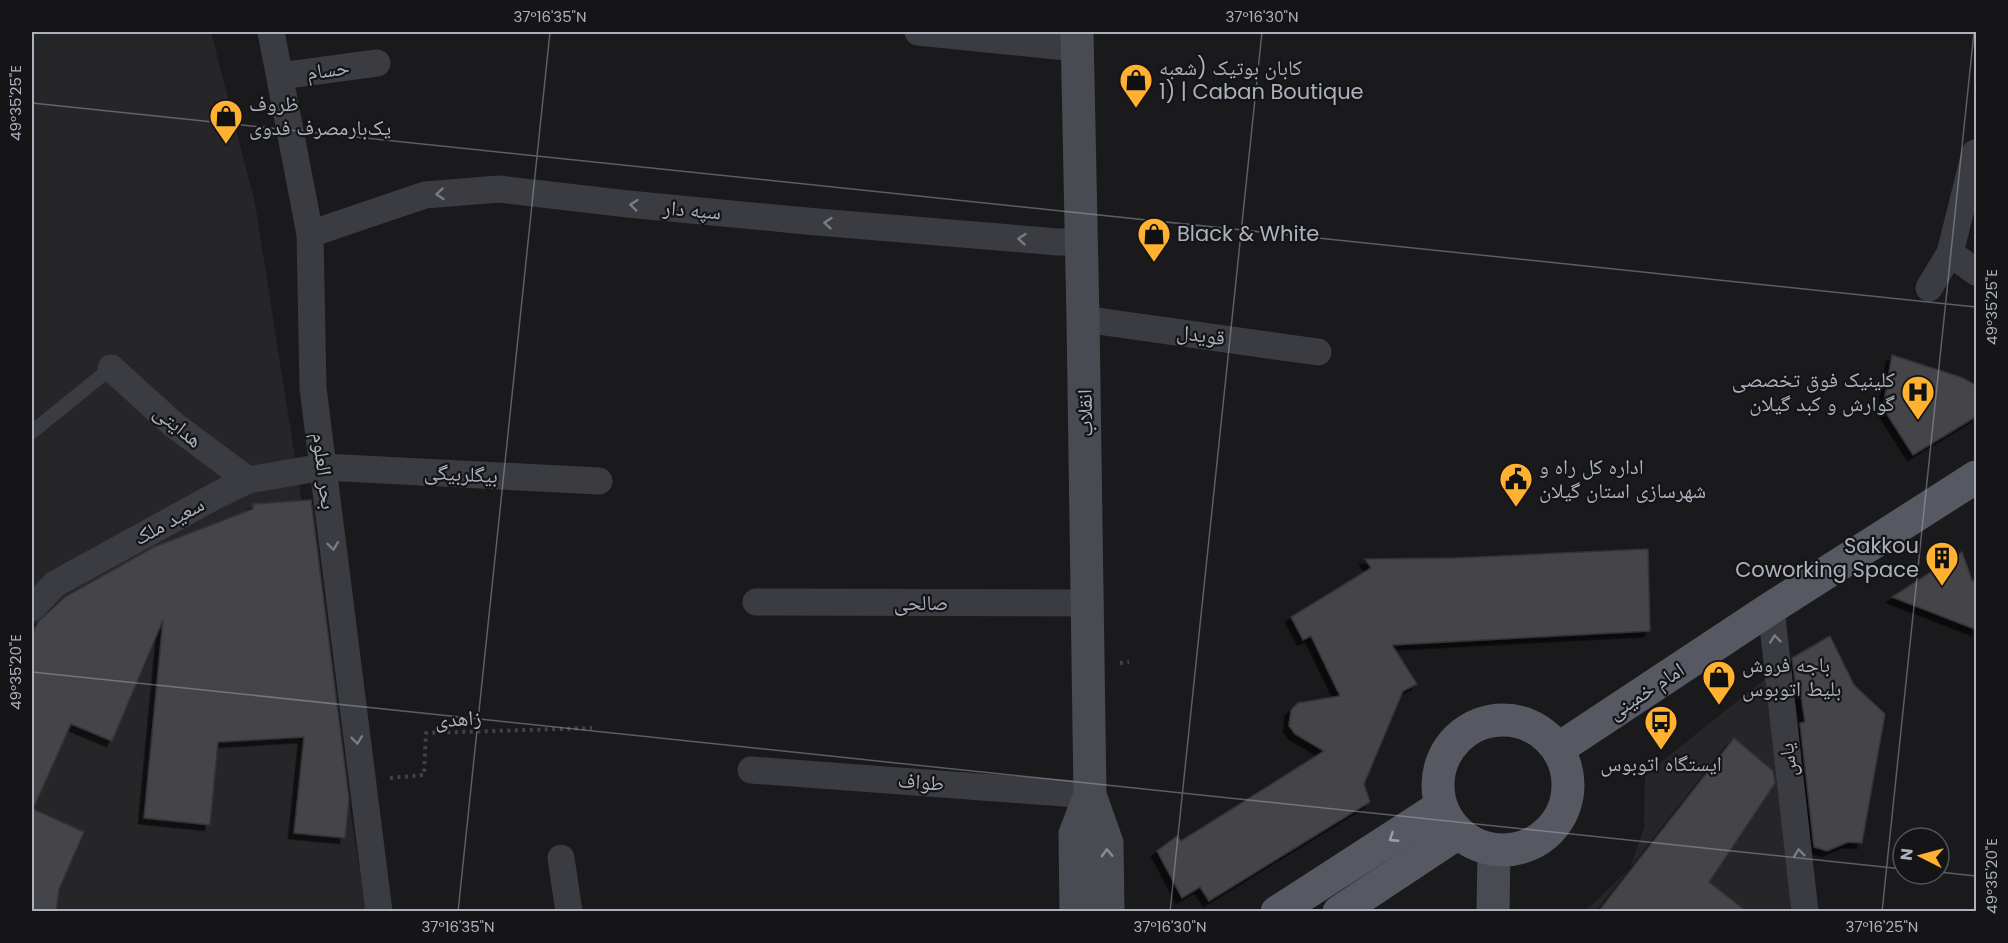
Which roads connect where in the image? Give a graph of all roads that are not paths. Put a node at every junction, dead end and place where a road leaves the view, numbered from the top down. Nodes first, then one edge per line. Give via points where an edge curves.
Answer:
1 (271, 32) edge
2 (918, 32) edge
3 (1077, 40) edge
4 (377, 63) dead end
5 (280, 76) junction
6 (1976, 153) edge
7 (310, 234) junction
8 (1081, 242) junction
9 (1950, 253) junction
10 (1977, 272) edge
11 (1929, 288) dead end
12 (1083, 319) junction
13 (1318, 351) dead end
14 (111, 368) joint
15 (32, 432) edge
16 (323, 467) junction
17 (1977, 477) edge
18 (248, 480) junction
19 (599, 481) dead end
20 (756, 602) dead end
21 (1087, 603) junction
22 (1771, 608) junction
23 (32, 609) edge
24 (1558, 749) junction
25 (751, 770) dead end
26 (1090, 795) junction
27 (1450, 820) junction
28 (1494, 850) junction
29 (561, 858) dead end
30 (379, 912) edge
31 (569, 912) edge
32 (1076, 912) edge
33 (1108, 912) edge
34 (1277, 912) edge
35 (1339, 912) edge
36 (1493, 912) edge
37 (1806, 912) edge

1 - 5 street, بحر العلوم
2 - 3 street
3 - 8 main road, انقلاب
4 - 5 street, حسام
5 - 7 street, بحر العلوم
6 - 9 street
8 -> 7 street, سپه دار via 806,221 499,189 425,195
7 - 16 street, بحر العلوم via 313,388
8 - 12 main road, انقلاب
9 - 10 street
9 - 11 street
12 - 13 street, قویدل
12 - 21 main road, انقلاب
14 - 15 lane
14 - 18 street, هدایتی via 174,425
16 - 18 street, سعید ملک
16 - 19 street, بیگلربیگی
16 -> 30 street, بحر العلوم
17 - 22 main road, امام خمینی
18 - 23 street, سعید ملک via 55,584
20 - 21 street, صالحی
21 - 26 main road, انقلاب
22 - 24 main road, امام خمینی
37 -> 22 street, یاس
24 - 27 main road via 1543,733 1525,723 1505,719 1484,722 1465,731 1450,746 1437,786
24 - 28 main road via 1566,768 1568,790 1563,810 1552,828 1535,842 1515,850
25 - 26 street, طواف
26 - 32 main road, انقلاب via 1076,834
33 -> 26 main road, انقلاب via 1107,843
27 - 28 main road via 1475,844
27 -> 34 main road
27 - 35 main road
28 - 36 main road
29 - 31 street

